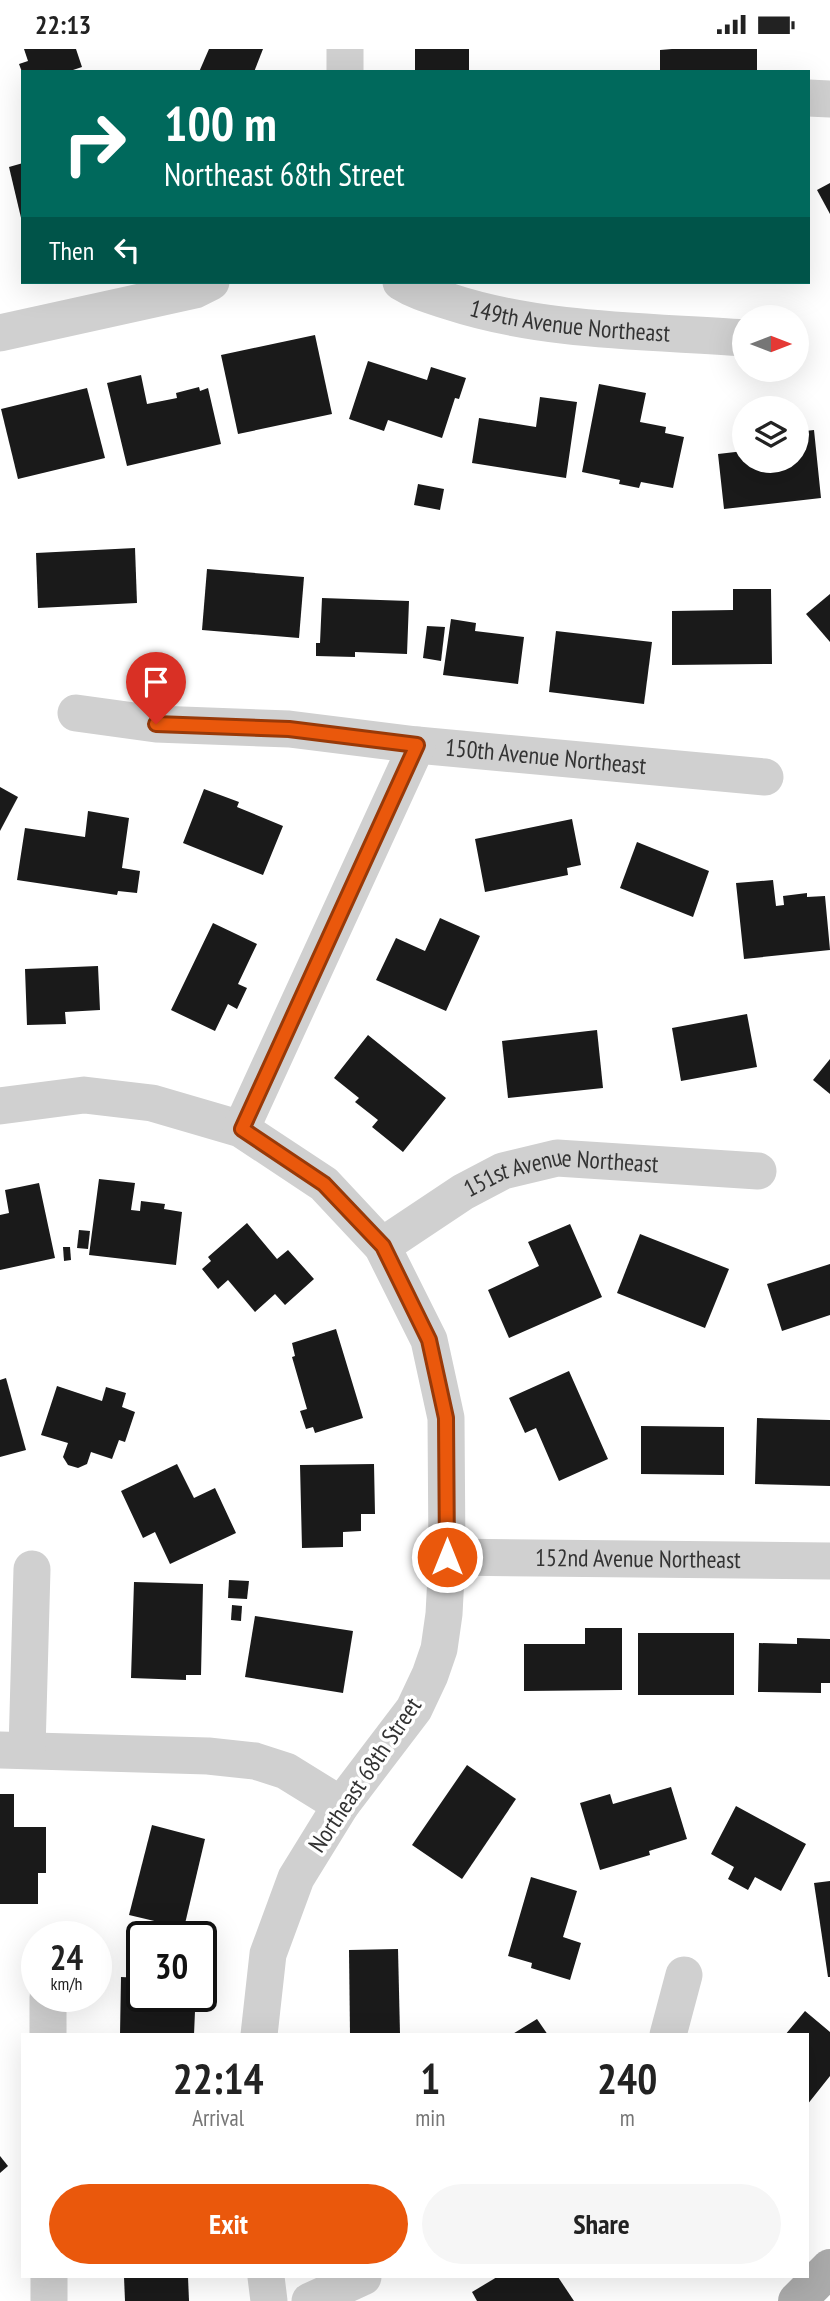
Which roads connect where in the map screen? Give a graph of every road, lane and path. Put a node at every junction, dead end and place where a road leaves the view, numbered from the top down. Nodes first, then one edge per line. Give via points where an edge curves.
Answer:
1 (345, 49) edge
2 (345, 70) edge
3 (810, 98) edge
4 (830, 99) edge
5 (207, 284) edge
6 (404, 284) edge
7 (0, 333) edge
8 (732, 337) edge
9 (76, 713) dead end
10 (417, 745) junction
11 (765, 777) dead end
12 (0, 1106) edge
13 (242, 1129) junction
14 (758, 1171) dead end
15 (383, 1246) junction
16 (447, 1557) junction
17 (830, 1562) edge
18 (32, 1569) dead end
19 (13, 1750) edge
20 (341, 1805) junction
21 (684, 1975) dead end
22 (48, 2012) edge
23 (48, 2033) edge
24 (259, 2033) edge
25 (669, 2033) edge
26 (830, 2268) edge
27 (49, 2278) edge
28 (266, 2278) edge
29 (361, 2278) edge
30 (49, 2301) edge
31 (269, 2301) edge
32 (310, 2301) edge
33 (797, 2301) edge

1 - 2 street
3 - 4 street
5 - 7 street
6 - 8 street, 149th Avenue Northeast via 484,313 554,324
9 - 10 street, 150th Avenue Northeast via 156,724 289,729
10 - 11 street, 150th Avenue Northeast
10 - 13 street
12 - 13 street via 84,1095 152,1103
13 - 15 street, Northeast 68th Street via 324,1184
14 - 15 street, 151st Avenue Northeast via 557,1158 503,1171
15 - 16 street, Northeast 68th Street via 429,1340 446,1418
16 - 17 street, 152nd Avenue Northeast
16 - 20 street, Northeast 68th Street via 444,1615 430,1675 414,1709
18 - 19 street
19 - 20 street via 255,1761 286,1771
20 - 24 street, Northeast 68th Street via 296,1878 268,1954
21 - 25 street
22 - 23 street
26 - 33 main road
27 - 30 street
28 - 31 street
29 - 32 street

